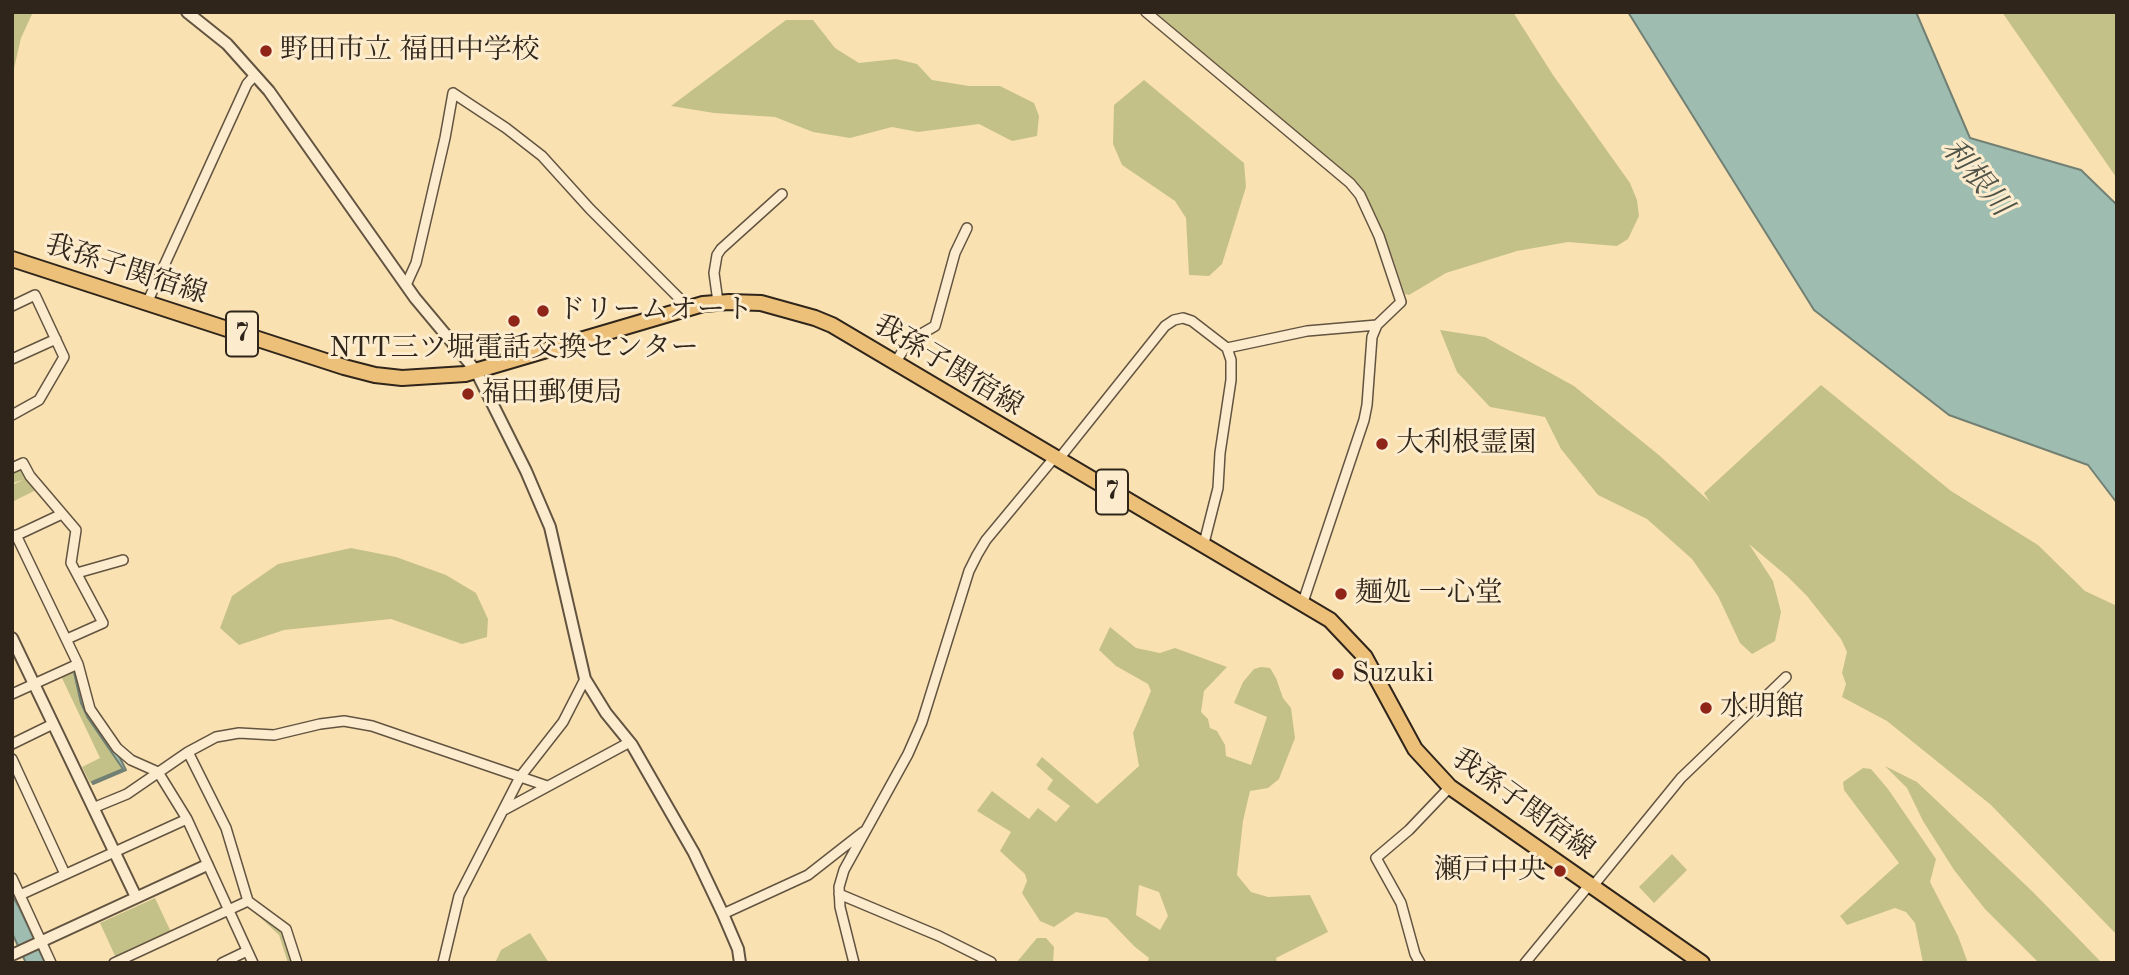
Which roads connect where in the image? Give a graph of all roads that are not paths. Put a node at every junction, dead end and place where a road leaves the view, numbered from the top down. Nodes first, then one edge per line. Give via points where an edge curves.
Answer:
1 (187, 12) edge
2 (1146, 12) edge
3 (255, 75) junction
4 (782, 194) dead end
5 (967, 228) dead end
6 (12, 259) edge
7 (406, 285) junction
8 (718, 302) junction
9 (147, 303) junction
10 (12, 306) edge
11 (688, 307) junction
12 (1377, 325) junction
13 (56, 339) junction
14 (1227, 348) junction
15 (12, 359) edge
16 (895, 363) junction
17 (476, 370) junction
18 (12, 415) edge
19 (1056, 459) junction
20 (12, 468) edge
21 (62, 514) junction
22 (14, 536) edge
23 (1203, 547) junction
24 (123, 560) dead end
25 (77, 573) junction
26 (1302, 605) junction
27 (12, 638) edge
28 (66, 639) junction
29 (78, 664) junction
30 (1786, 677) dead end
31 (585, 679) junction
32 (34, 684) junction
33 (12, 694) edge
34 (53, 724) junction
35 (630, 742) junction
36 (12, 744) edge
37 (188, 752) junction
38 (12, 759) edge
39 (158, 772) junction
40 (520, 776) junction
41 (547, 786) junction
42 (1450, 787) junction
43 (93, 808) junction
44 (503, 811) junction
45 (187, 819) junction
46 (864, 831) junction
47 (114, 852) junction
48 (207, 864) junction
49 (65, 874) junction
50 (12, 878) edge
51 (1591, 885) junction
52 (839, 894) junction
53 (20, 895) junction
54 (136, 897) junction
55 (248, 901) junction
56 (229, 910) junction
57 (723, 914) junction
58 (38, 942) junction
59 (247, 951) junction
60 (15, 956) edge
61 (990, 962) edge
62 (51, 963) edge
63 (114, 963) edge
64 (222, 963) edge
65 (253, 963) edge
66 (297, 963) edge
67 (443, 963) edge
68 (740, 963) edge
69 (853, 963) edge
70 (1420, 963) edge
71 (1525, 963) edge
72 (1702, 963) edge

1 - 3 street via 227,44
2 - 12 street via 1335,169 1360,195 1401,302
3 - 7 street
3 - 9 street
4 - 8 street via 721,249 714,273
5 - 16 street via 955,253 935,326 909,341
6 - 9 main road, 我孫子関宿線 / 7
7 - 11 street via 416,263 453,93 542,156
7 - 17 street
8 - 11 main road, 我孫子関宿線 / 7
8 - 16 main road, 我孫子関宿線 / 7 via 761,303 805,314
9 - 17 main road, 我孫子関宿線 / 7 via 375,375 419,378
10 - 13 street via 35,296
11 - 17 main road, 我孫子関宿線 / 7
12 - 14 street via 1307,331
12 - 26 street via 1371,337 1364,420
13 - 15 street
13 - 18 street via 64,357 39,400
14 - 19 street via 1192,321 1174,320
14 - 23 street via 1231,370 1218,488
16 - 19 main road, 我孫子関宿線 / 7
17 - 31 street via 550,527
19 - 23 main road, 我孫子関宿線 / 7
19 - 46 street via 976,555 922,722
20 - 21 street via 23,463
21 - 22 street
21 - 25 street via 76,530 71,563
22 - 28 street
23 - 26 main road, 我孫子関宿線 / 7
24 - 25 street
25 - 28 street via 103,623
26 - 42 main road, 我孫子関宿線 / 7 via 1329,620 1355,645 1415,749
27 - 32 street
28 - 29 street
29 - 32 street
29 - 39 street via 90,709 102,729 131,760
30 - 51 street via 1681,778
31 - 35 street
31 - 40 street via 563,722
32 - 33 street
32 - 34 street
34 - 36 street
34 - 43 street
35 - 41 street
35 - 57 street via 694,853
37 - 39 street
37 - 40 street via 227,733 274,735 352,722
37 - 55 street via 226,828
38 - 49 street
39 - 43 street via 127,794
39 - 45 street
40 - 41 street
40 - 44 street
41 - 44 street
42 - 51 main road, 我孫子関宿線 / 7
42 - 70 street via 1376,858 1401,903
43 - 47 street
44 - 67 street via 459,896
45 - 47 street
45 - 48 street
46 - 52 street
46 - 57 street via 808,875
47 - 49 street
47 - 54 street
48 - 54 street
48 - 56 street
49 - 53 street
50 - 53 street
51 - 71 street
51 - 72 main road, 我孫子関宿線 / 7
52 - 61 street
52 - 69 street
53 - 58 street
54 - 58 street
55 - 56 street
55 - 66 street via 286,929
56 - 59 street
56 - 63 street
57 - 68 street
58 - 60 street
58 - 62 street
59 - 64 street
59 - 65 street

